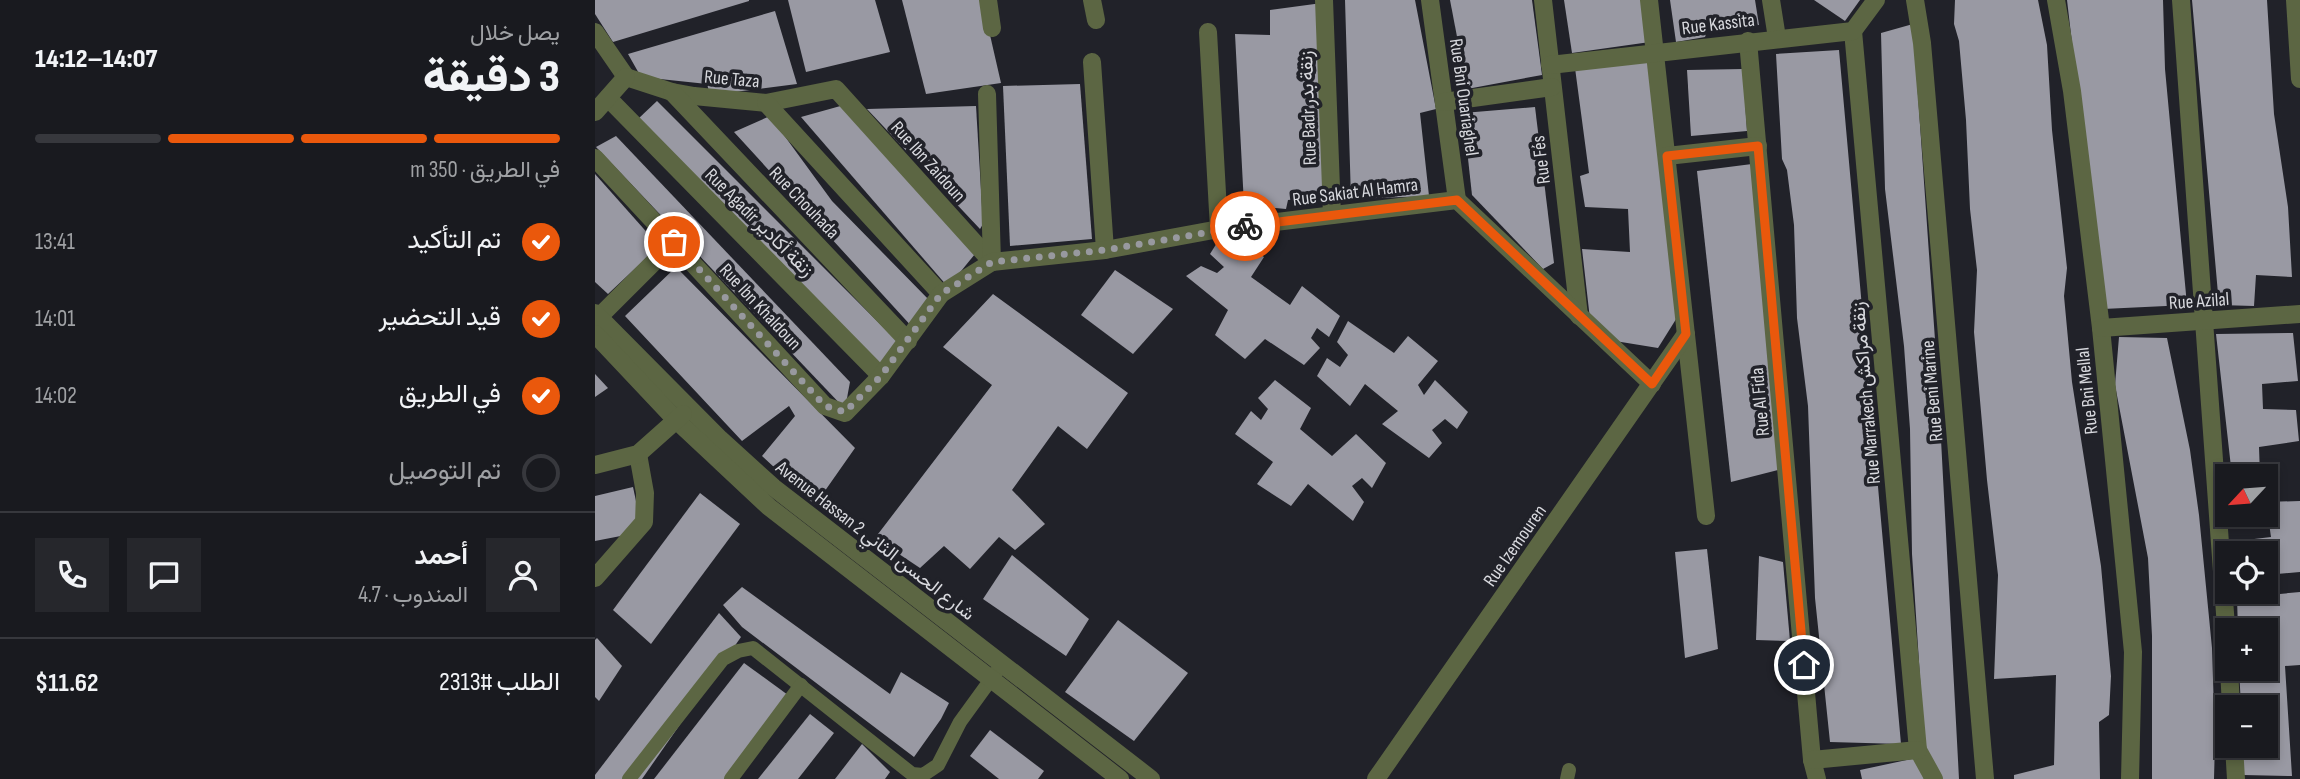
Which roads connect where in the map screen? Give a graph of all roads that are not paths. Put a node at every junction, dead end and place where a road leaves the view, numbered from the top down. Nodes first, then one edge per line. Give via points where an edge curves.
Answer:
1 (988, 0) edge
2 (1092, 0) edge
3 (1324, 0) edge
4 (1430, 0) edge
5 (1543, 0) edge
6 (1649, 0) edge
7 (1771, 0) edge
8 (1876, 0) edge
9 (1915, 0) edge
10 (2056, 0) edge
11 (2181, 0) edge
12 (2295, 0) edge
13 (1096, 20) dead end
14 (992, 29) dead end
15 (1853, 31) junction
16 (595, 32) edge
17 (1208, 32) dead end
18 (1777, 38) junction
19 (1748, 41) junction
20 (1656, 52) junction
21 (1092, 62) dead end
22 (1550, 65) junction
23 (626, 77) junction
24 (2300, 79) edge
25 (1552, 87) junction
26 (836, 89) joint
27 (672, 92) junction
28 (987, 94) dead end
29 (608, 98) junction
30 (1444, 102) junction
31 (766, 103) junction
32 (595, 112) edge
33 (1758, 146) junction
34 (1667, 156) junction
35 (595, 158) edge
36 (1457, 200) junction
37 (1332, 215) junction
38 (1219, 229) junction
39 (674, 242) junction
40 (1105, 250) junction
41 (992, 262) junction
42 (941, 294) junction
43 (2300, 314) edge
44 (1579, 316) junction
45 (596, 321) edge
46 (2205, 321) junction
47 (2101, 327) junction
48 (1686, 334) junction
49 (908, 341) junction
50 (881, 376) junction
51 (1652, 384) junction
52 (683, 414) junction
53 (638, 454) junction
54 (595, 465) edge
55 (1706, 516) dead end
56 (595, 578) edge
57 (2225, 618) edge
58 (1001, 664) junction
59 (990, 680) junction
60 (800, 685) junction
61 (1918, 750) junction
62 (2235, 758) edge
63 (1812, 760) junction
64 (1126, 775) edge
65 (629, 779) edge
66 (731, 779) edge
67 (1151, 779) edge
68 (1377, 779) edge
69 (1817, 779) edge
70 (1934, 779) edge
71 (1985, 779) edge
72 (2130, 779) edge
73 (2236, 779) edge

1 - 14 street
2 - 13 street
3 - 37 street, Rue Badr زنقة بدر
4 - 30 street, Rue Bni Ouariaghel
5 - 22 street, Rue Fés
6 - 20 street
7 - 18 street
8 - 15 street
9 - 71 street, Rue Beni Marine
10 - 47 street, Rue Bni Mellal
11 - 46 street
12 - 24 street
15 - 18 street, Rue Kassita
15 - 61 street, Rue Marrakech زنقة مراكش
16 - 23 street
17 - 38 street
18 - 19 street, Rue Kassita
19 - 20 street, Rue Kassita
19 - 33 street, Rue Al Fida
20 - 22 street, Rue Kassita
20 - 34 street
21 - 40 street
22 - 25 street, Rue Fés
23 - 27 street, Rue Taza
23 - 29 street
25 - 30 street
25 - 44 street, Rue Fés
26 - 31 street, Rue Taza
26 - 41 street, Rue Ibn Zaidoun
27 - 31 street, Rue Taza
27 - 49 street, Rue Chouhada
28 - 41 street
29 - 32 street
29 - 50 street, Rue Agadir زنقة أكادير
30 - 36 street, Rue Bni Ouariaghel
31 - 42 street
33 - 34 street
33 - 63 street, Rue Al Fida
34 - 48 street
35 - 39 street, Rue Ibn Khaldoun
36 - 37 street, Rue Sakiat Al Hamra
36 - 44 street
37 - 38 street, Rue Sakiat Al Hamra
38 - 40 street, Rue Sakiat Al Hamra
39 - 45 street
39 - 50 street, Rue Ibn Khaldoun via 825,406 845,412
40 - 41 street, Rue Sakiat Al Hamra
41 - 42 street
42 - 49 street
43 - 46 street, Rue Azilal
44 - 51 street
45 - 52 street, Avenue Hassan 2 شارع الحسن الثاني
46 - 47 street, Rue Azilal
46 - 57 street
47 - 72 street, Rue Bni Mellal via 2133,652
48 - 51 street, Rue Izemouren
48 - 55 street
49 - 50 street
51 - 68 street, Rue Izemouren
52 - 53 street
52 - 58 street, Avenue Hassan 2 شارع الحسن الثاني
52 - 59 street, Avenue Hassan 2 شارع الحسن الثاني via 769,507
53 - 54 street
53 - 56 street via 645,492 644,522
58 - 59 lane
58 - 64 street, Avenue Hassan 2 شارع الحسن الثاني
59 - 60 lane via 960,722 938,765 923,775 912,774
59 - 64 street, Avenue Hassan 2 شارع الحسن الثاني
60 - 65 lane via 753,648 738,650 723,659
60 - 66 lane
61 - 63 street
61 - 70 street
62 - 73 street
63 - 69 street, Rue Al Fida
64 - 67 street, Avenue Hassan 2 شارع الحسن الثاني

